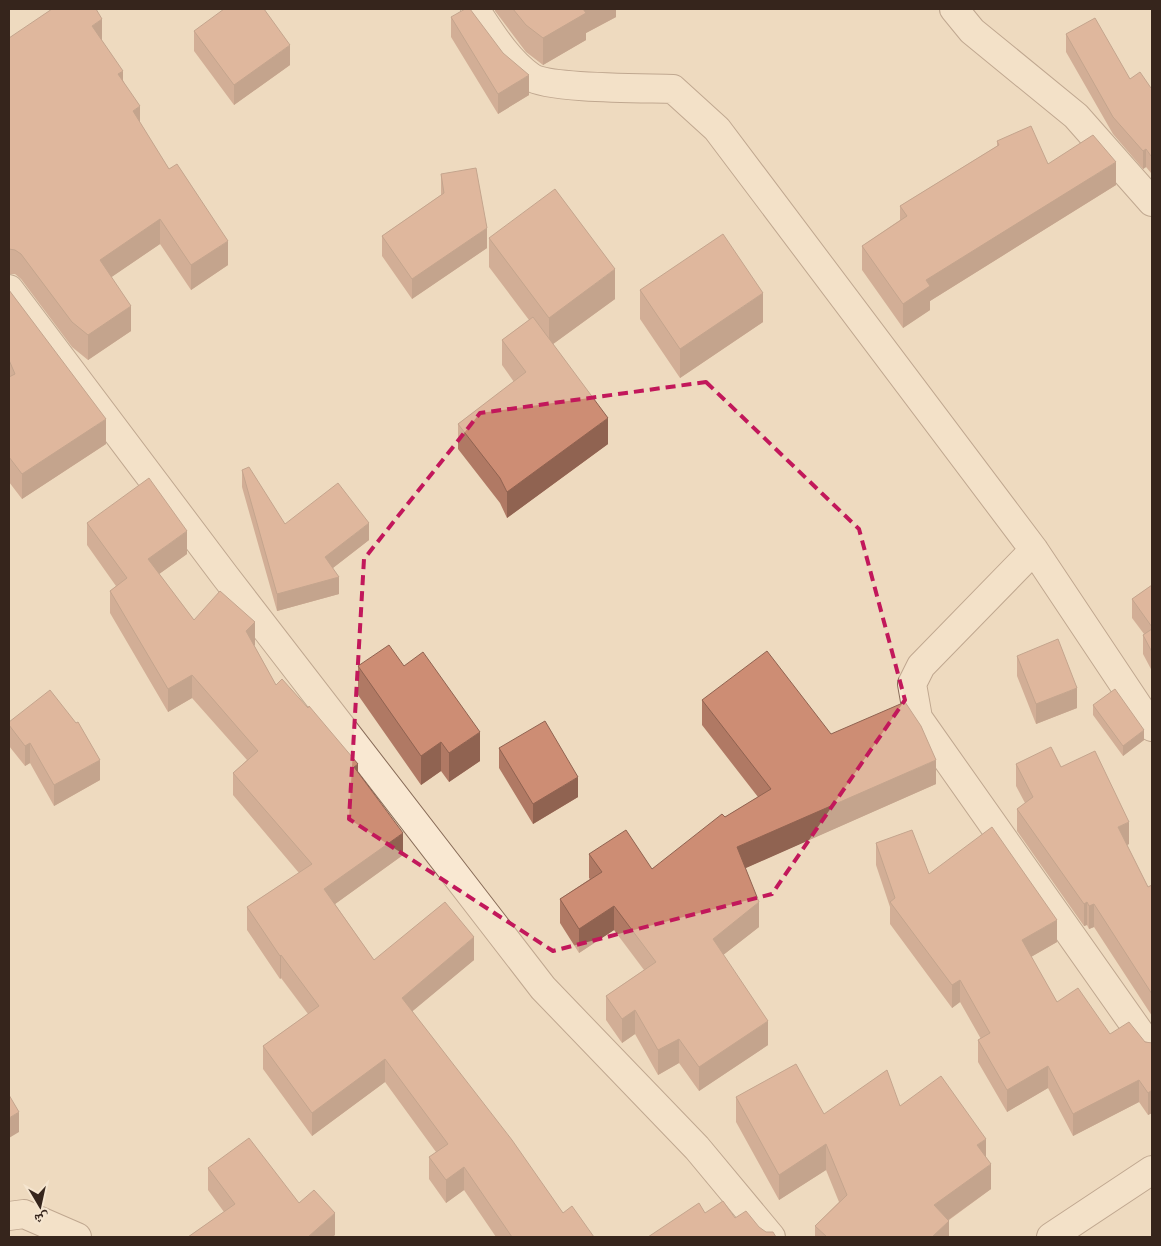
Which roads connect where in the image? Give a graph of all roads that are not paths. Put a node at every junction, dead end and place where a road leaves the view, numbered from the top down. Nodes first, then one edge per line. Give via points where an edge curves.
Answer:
1 (475, 9) edge
2 (954, 9) edge
3 (1152, 202) edge
4 (9, 289) edge
5 (1034, 550) junction
6 (1152, 727) edge
7 (1152, 1050) edge
8 (1152, 1170) edge
9 (9, 1216) edge
10 (77, 1237) edge
11 (771, 1237) edge
12 (1051, 1237) edge

1 - 5 street via 500,46 533,78 570,85 673,89 717,129
2 - 3 street via 972,31 1076,116
4 - 11 street via 225,576 543,988 697,1148
5 - 6 street
5 - 7 street via 921,666 912,684 918,718
8 - 12 street
9 - 10 street via 24,1214

